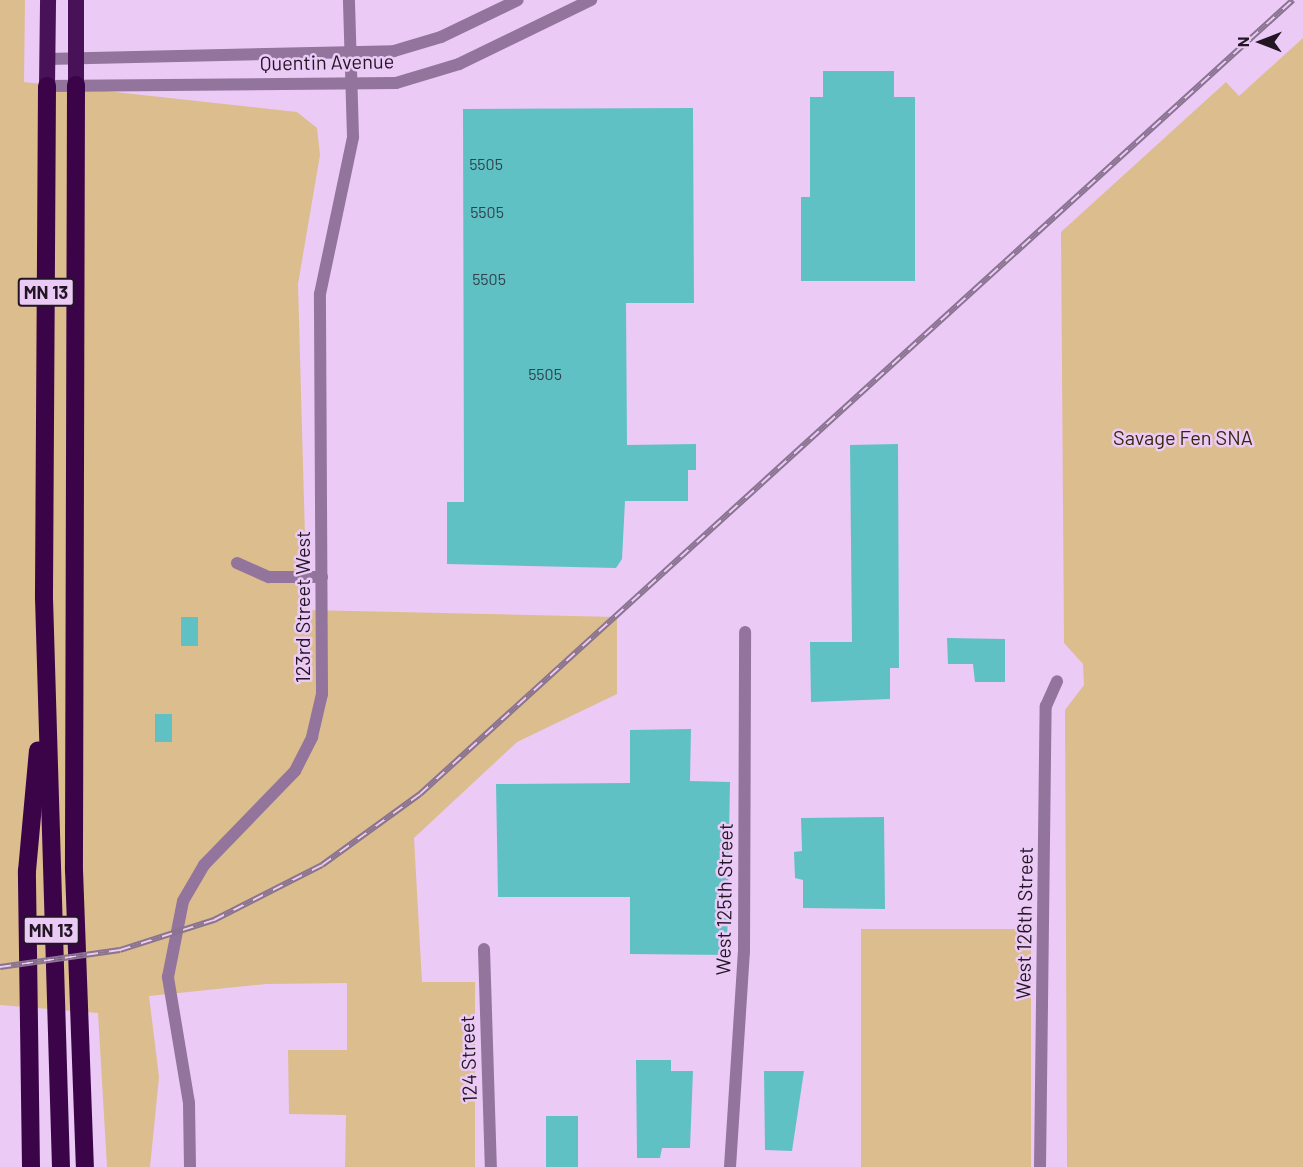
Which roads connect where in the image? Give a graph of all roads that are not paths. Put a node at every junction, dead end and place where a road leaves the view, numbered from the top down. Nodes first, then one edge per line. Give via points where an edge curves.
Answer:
1 (48, 0) edge
2 (76, 0) edge
3 (349, 0) edge
4 (518, 0) edge
5 (591, 0) edge
6 (352, 53) junction
7 (76, 57) junction
8 (47, 59) junction
9 (352, 83) junction
10 (76, 85) junction
11 (47, 86) junction
12 (237, 563) dead end
13 (322, 577) junction
14 (744, 632) dead end
15 (1056, 681) dead end
16 (46, 693) junction
17 (484, 949) dead end
18 (31, 1167) edge
19 (61, 1167) edge
20 (85, 1167) edge
21 (190, 1167) edge
22 (490, 1167) edge
23 (730, 1167) edge
24 (1040, 1167) edge

1 - 8 highway, MN 13
2 - 7 highway, MN 13
3 - 6 street, 123rd Street West
4 - 6 street, Quentin Avenue via 441,37 394,51
5 - 9 street, Quentin Avenue via 459,64 396,83
6 - 7 street, Quentin Avenue
6 - 9 street, 123rd Street West
7 - 8 street, Quentin Avenue
7 - 10 highway, MN 13
8 - 11 highway, MN 13
9 - 10 street, Quentin Avenue
9 - 13 street, 123rd Street West via 353,137 320,294
10 - 11 street, Quentin Avenue
10 - 20 highway, MN 13 via 74,870
11 - 16 highway, MN 13
12 - 13 street via 269,577
13 - 21 street, 123rd Street West via 322,694 312,737 295,771 204,865 183,902 172,941 168,977 189,1103
14 - 23 street, West 125th Street via 744,952
15 - 24 street, West 126th Street via 1046,706
16 - 18 highway via 27,871
16 - 19 highway, MN 13
17 - 22 street, 124 Street

